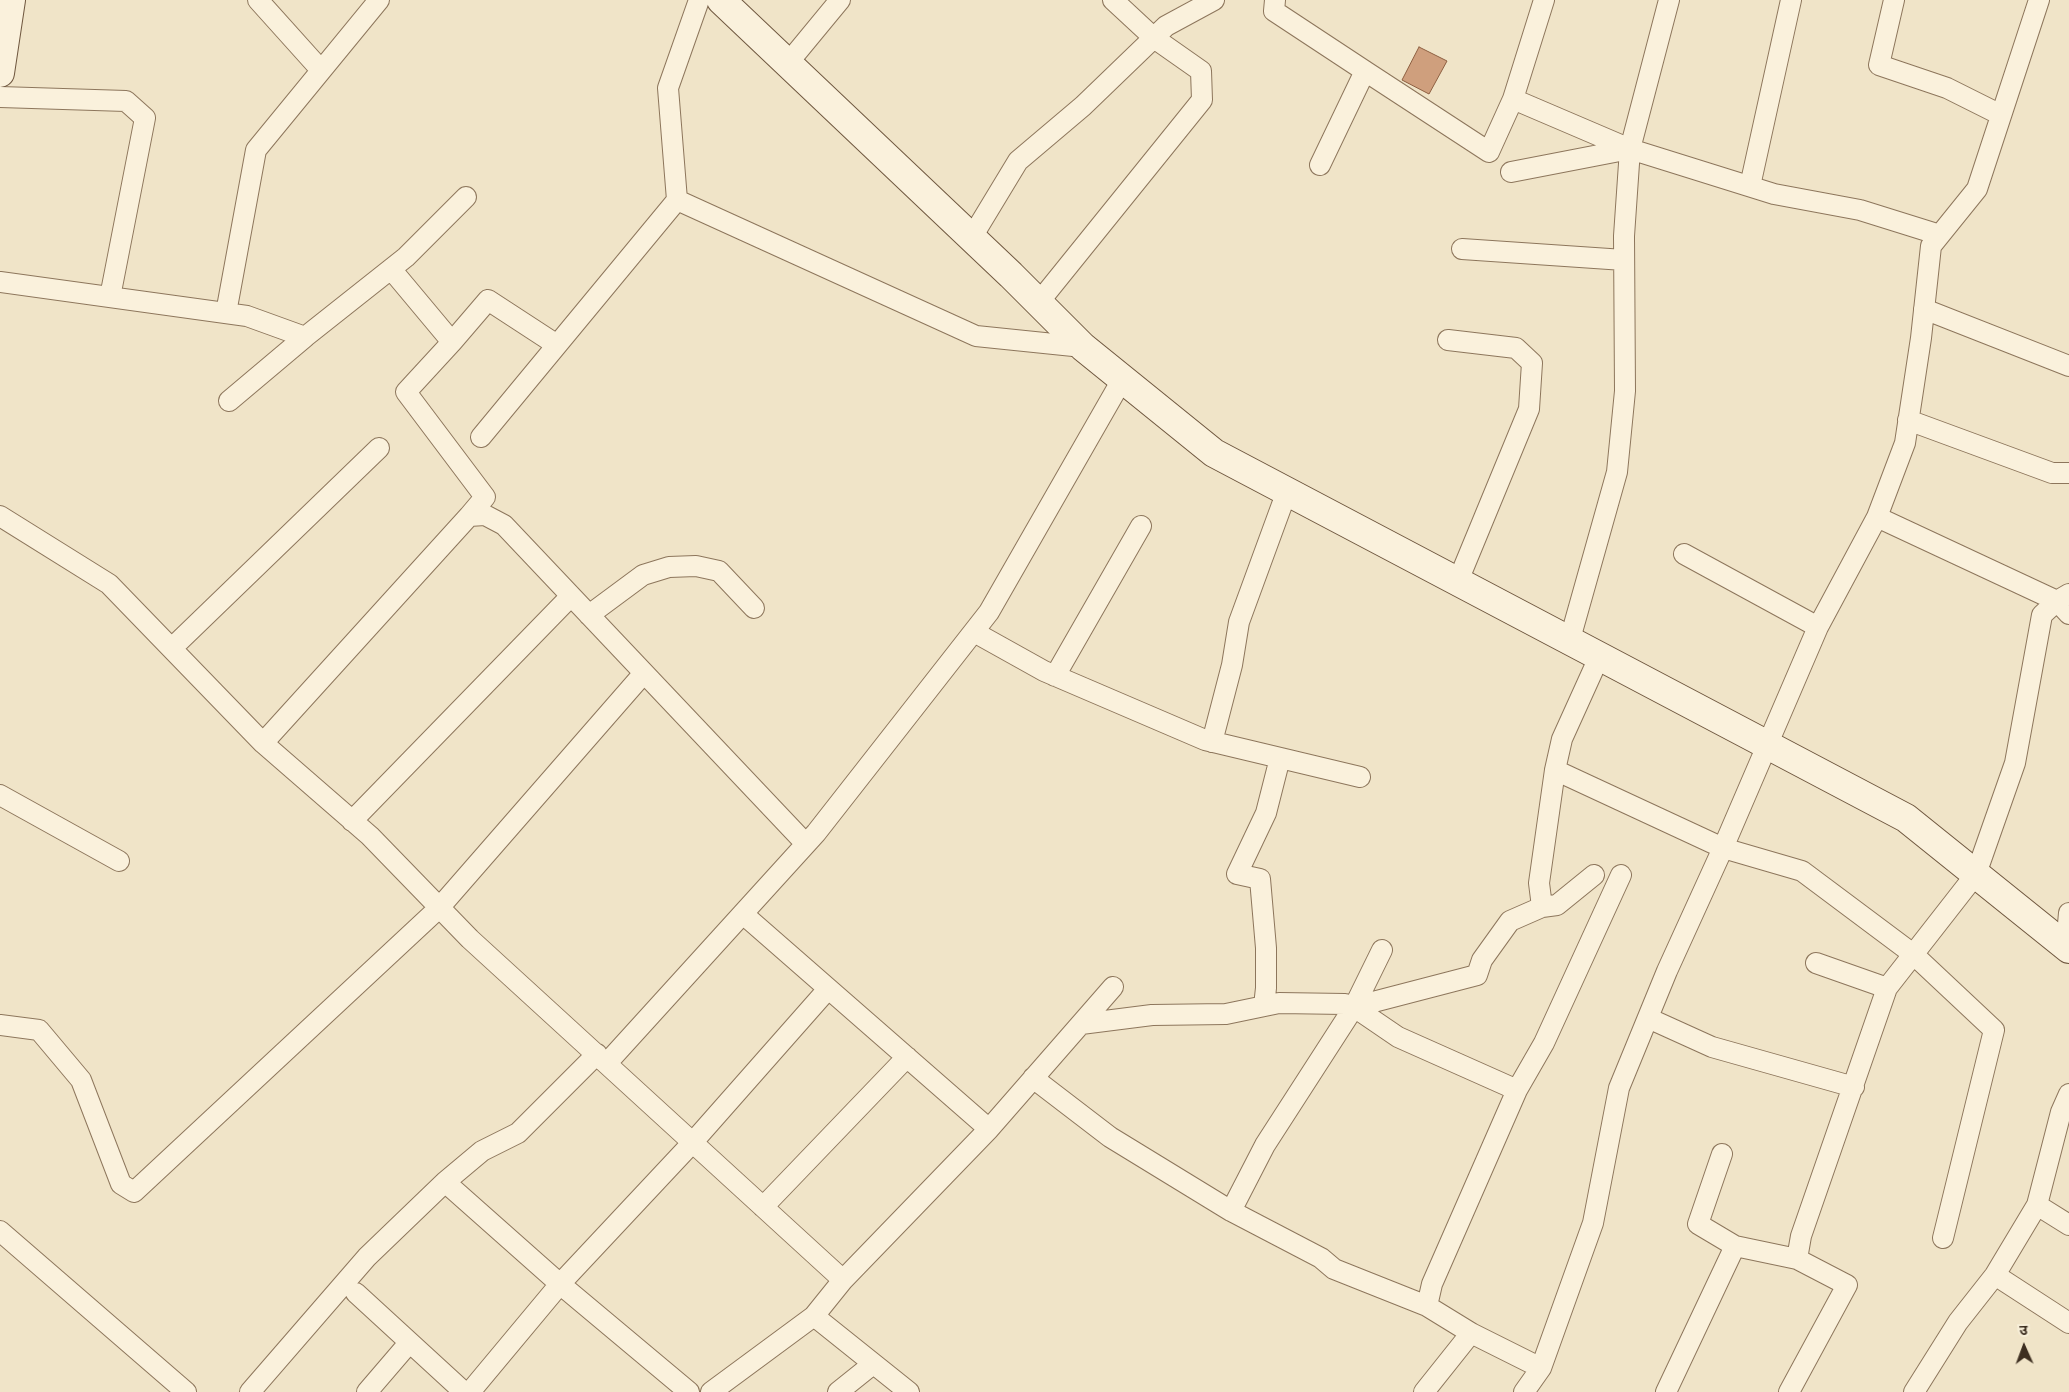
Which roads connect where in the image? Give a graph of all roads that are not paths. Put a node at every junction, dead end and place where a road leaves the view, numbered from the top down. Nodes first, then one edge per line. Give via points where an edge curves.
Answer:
1 (10, 0) edge
2 (258, 0) edge
3 (378, 0) edge
4 (699, 0) edge
5 (721, 0) edge
6 (840, 0) edge
7 (1113, 0) edge
8 (1214, 0) edge
9 (1275, 0) edge
10 (1544, 0) edge
11 (1669, 0) edge
12 (1791, 0) edge
13 (1894, 0) edge
14 (2039, 0) edge
15 (1154, 38) junction
16 (788, 63) junction
17 (320, 69) junction
18 (1365, 71) junction
19 (0, 73) edge
20 (0, 97) edge
21 (1513, 99) junction
22 (2001, 115) junction
23 (1630, 149) junction
24 (1320, 165) dead end
25 (1511, 172) dead end
26 (1750, 186) junction
27 (466, 197) dead end
28 (677, 200) junction
29 (1940, 235) junction
30 (972, 237) junction
31 (1462, 249) dead end
32 (1624, 260) junction
33 (391, 269) junction
34 (0, 282) edge
35 (110, 297) junction
36 (1038, 302) junction
37 (1924, 309) junction
38 (226, 313) junction
39 (305, 337) junction
40 (1448, 340) dead end
41 (452, 342) junction
42 (557, 345) junction
43 (1083, 347) junction
44 (2069, 366) edge
45 (1123, 378) junction
46 (229, 401) dead end
47 (1908, 420) junction
48 (481, 437) dead end
49 (380, 448) dead end
50 (2069, 473) edge
51 (1287, 491) junction
52 (0, 516) edge
53 (469, 516) junction
54 (1877, 516) junction
55 (1141, 526) dead end
56 (1684, 554) dead end
57 (1458, 581) junction
58 (572, 596) junction
59 (2065, 603) edge
60 (754, 608) dead end
61 (589, 615) junction
62 (1818, 627) junction
63 (974, 632) junction
64 (1570, 639) junction
65 (172, 648) junction
66 (1600, 655) junction
67 (644, 673) junction
68 (1055, 676) junction
69 (1212, 742) junction
70 (263, 743) junction
71 (1767, 743) junction
72 (1280, 758) junction
73 (1555, 770) junction
74 (1360, 777) dead end
75 (0, 794) edge
76 (352, 821) junction
77 (806, 844) junction
78 (1723, 848) junction
79 (119, 861) dead end
80 (1976, 874) junction
81 (1594, 875) dead end
82 (1622, 875) dead end
83 (1542, 907) junction
84 (439, 908) junction
85 (2069, 913) edge
86 (742, 914) junction
87 (2068, 948) edge
88 (1382, 950) dead end
89 (1913, 954) junction
90 (1816, 963) dead end
91 (1113, 987) dead end
92 (1887, 988) junction
93 (828, 989) junction
94 (1264, 1006) junction
95 (1354, 1007) junction
96 (1648, 1018) junction
97 (1081, 1024) junction
98 (0, 1025) edge
99 (907, 1057) junction
100 (602, 1058) junction
101 (1033, 1078) junction
102 (1854, 1087) junction
103 (1517, 1090) junction
104 (2069, 1094) edge
105 (989, 1129) junction
106 (693, 1142) junction
107 (1722, 1154) dead end
108 (445, 1182) junction
109 (2037, 1205) junction
110 (763, 1207) junction
111 (1231, 1211) junction
112 (2069, 1225) edge
113 (0, 1231) edge
114 (1943, 1238) dead end
115 (1735, 1246) junction
116 (1797, 1259) junction
117 (1995, 1275) junction
118 (843, 1280) junction
119 (560, 1284) junction
120 (356, 1293) dead end
121 (1427, 1306) junction
122 (814, 1316) junction
123 (2069, 1323) edge
124 (1472, 1333) junction
125 (409, 1343) junction
126 (873, 1364) junction
127 (1541, 1368) junction
128 (186, 1392) edge
129 (250, 1392) edge
130 (367, 1392) edge
131 (464, 1392) edge
132 (470, 1392) edge
133 (688, 1392) edge
134 (711, 1392) edge
135 (838, 1392) edge
136 (909, 1392) edge
137 (1424, 1392) edge
138 (1524, 1392) edge
139 (1666, 1392) edge
140 (1789, 1392) edge
141 (1914, 1392) edge

1 - 19 street
2 - 17 street
3 - 17 street
4 - 28 street via 668,88
5 - 16 street
6 - 16 street
7 - 15 street
8 - 15 street via 1166,26
9 - 18 street via 1274,11
10 - 21 street
11 - 23 street
12 - 26 street
13 - 22 street via 1879,65 1947,88
14 - 22 street
15 - 30 street via 1083,106 1018,161
15 - 36 street via 1201,71 1202,100
16 - 30 street
17 - 38 street via 256,150
18 - 21 street via 1489,152
18 - 24 street
20 - 35 street via 126,101 145,118
21 - 23 street
22 - 29 street via 1977,189
23 - 25 street
23 - 26 street
23 - 32 street
26 - 29 street via 1774,194 1860,210
27 - 33 street
28 - 42 street
28 - 43 street via 976,336
29 - 37 street via 1931,246
30 - 36 street
31 - 32 street
32 - 64 street via 1625,391 1617,472
33 - 39 street
33 - 41 street
34 - 35 street
35 - 38 street
36 - 43 street
37 - 44 street
37 - 47 street
38 - 39 street via 247,316
39 - 46 street
40 - 57 street via 1516,348 1532,363 1529,409
41 - 42 street via 488,300
41 - 53 street via 406,392 485,497
42 - 48 street
43 - 45 street
45 - 51 street via 1214,453
45 - 63 street via 989,612
47 - 50 street via 2052,472
47 - 54 street via 1905,443
49 - 65 street
51 - 57 street
51 - 69 street via 1239,622 1232,665
52 - 65 street via 109,584
53 - 58 street via 485,515 504,525
53 - 70 street
54 - 59 street
54 - 62 street
55 - 68 street
56 - 62 street
57 - 64 street
58 - 61 street
58 - 76 street
59 - 80 street via 2042,615 2015,763
60 - 61 street via 719,571 696,566 668,567 643,575
61 - 67 street
62 - 71 street
63 - 68 street
63 - 77 street
64 - 66 street
65 - 70 street
66 - 71 street
66 - 73 street via 1562,739
67 - 77 street
67 - 84 street
68 - 69 street
69 - 72 street
70 - 76 street
71 - 78 street
71 - 80 street via 1906,818
72 - 74 street
72 - 94 street via 1266,813 1237,874 1260,879 1266,948
73 - 78 street
73 - 83 street via 1539,883
75 - 79 street
76 - 84 street
77 - 86 street
78 - 89 street via 1802,871
78 - 96 street
80 - 87 street
80 - 89 street
81 - 83 street via 1557,905
82 - 103 street via 1544,1043
83 - 95 street via 1510,921 1482,960 1477,975
84 - 98 street via 134,1192 121,1184 81,1080 39,1030
84 - 100 street
85 - 87 street
86 - 93 street
86 - 100 street
88 - 95 street
89 - 92 street
89 - 114 street via 1994,1030
90 - 92 street
91 - 97 street
92 - 102 street
93 - 99 street
93 - 106 street
94 - 95 street via 1318,1002
94 - 97 street via 1226,1014 1152,1016
95 - 103 street via 1398,1037
95 - 111 street via 1265,1145
96 - 102 street via 1712,1048
96 - 127 street via 1619,1088 1593,1223
97 - 101 street
99 - 105 street
99 - 110 street
100 - 106 street
100 - 108 street via 518,1133 482,1152
101 - 105 street
101 - 111 street via 1110,1137
102 - 116 street via 1801,1236
103 - 121 street via 1432,1284
104 - 109 street via 2061,1112
105 - 118 street
106 - 110 street
106 - 119 street
107 - 115 street via 1698,1224
108 - 119 street
108 - 129 street via 367,1257
109 - 112 street
109 - 117 street
110 - 118 street
111 - 121 street via 1321,1258 1334,1269
113 - 128 street
115 - 116 street
115 - 139 street
116 - 140 street via 1847,1285
117 - 123 street
117 - 141 street via 1958,1322
118 - 122 street
119 - 132 street
119 - 133 street
120 - 125 street
121 - 124 street
122 - 126 street
122 - 134 street
124 - 127 street
124 - 137 street
125 - 130 street
125 - 131 street
126 - 135 street
126 - 136 street
127 - 138 street

